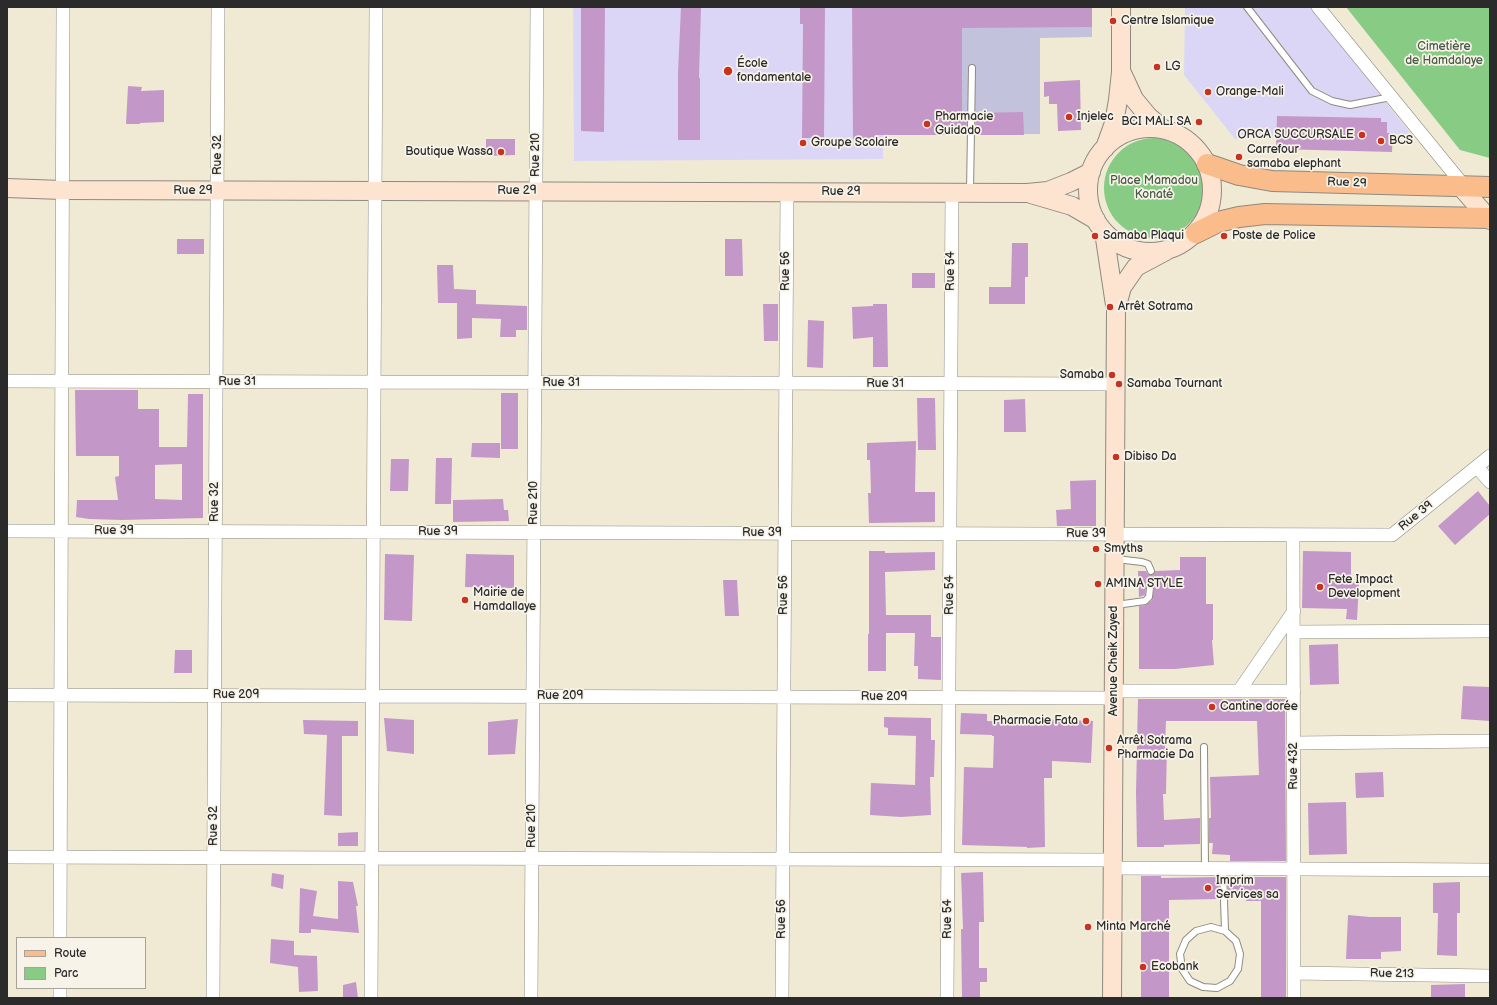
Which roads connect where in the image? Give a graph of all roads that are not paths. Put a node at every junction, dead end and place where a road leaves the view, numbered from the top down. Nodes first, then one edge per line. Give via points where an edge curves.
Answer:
1 (62, 7) edge
2 (218, 7) edge
3 (376, 7) edge
4 (536, 7) edge
5 (1120, 7) edge
6 (1247, 7) edge
7 (1318, 7) edge
8 (972, 68) dead end
9 (1121, 72) junction
10 (1391, 97) junction
11 (1164, 129) junction
12 (1105, 148) junction
13 (1207, 164) junction
14 (1091, 172) junction
15 (1462, 186) junction
16 (7, 188) edge
17 (62, 190) junction
18 (1488, 190) edge
19 (217, 191) junction
20 (375, 191) junction
21 (536, 192) junction
22 (787, 192) junction
23 (952, 193) junction
24 (970, 193) junction
25 (1027, 193) junction
26 (1489, 218) edge
27 (1100, 226) junction
28 (1196, 233) junction
29 (1166, 251) junction
30 (1116, 309) junction
31 (7, 381) edge
32 (61, 382) junction
33 (216, 382) junction
34 (374, 382) junction
35 (534, 383) junction
36 (786, 383) junction
37 (951, 384) junction
38 (1115, 384) junction
39 (1490, 456) edge
40 (1477, 467) junction
41 (1490, 482) edge
42 (7, 531) edge
43 (61, 531) junction
44 (215, 531) junction
45 (373, 532) junction
46 (534, 532) junction
47 (785, 533) junction
48 (950, 534) junction
49 (1114, 534) junction
50 (1293, 535) junction
51 (1114, 559) junction
52 (1151, 571) dead end
53 (1150, 588) dead end
54 (1114, 605) junction
55 (1294, 611) junction
56 (1490, 631) edge
57 (1293, 632) junction
58 (1239, 691) junction
59 (1294, 692) junction
60 (7, 695) edge
61 (61, 695) junction
62 (214, 695) junction
63 (1114, 695) junction
64 (372, 696) junction
65 (532, 696) junction
66 (784, 697) junction
67 (949, 697) junction
68 (1490, 741) edge
69 (1294, 743) junction
70 (1204, 747) dead end
71 (7, 857) edge
72 (60, 857) junction
73 (213, 857) junction
74 (371, 858) junction
75 (532, 858) junction
76 (783, 859) junction
77 (948, 859) junction
78 (1113, 864) junction
79 (1205, 869) junction
80 (1223, 869) junction
81 (1294, 869) junction
82 (1490, 870) edge
83 (1225, 931) junction
84 (60, 937) edge
85 (1294, 973) junction
86 (1490, 976) edge
87 (213, 998) edge
88 (371, 998) edge
89 (531, 998) edge
90 (782, 998) edge
91 (947, 998) edge
92 (1112, 998) edge
93 (1294, 998) edge

1 - 17 street
2 - 19 street, Rue 32
3 - 20 street
4 - 21 street, Rue 210
5 - 9 main road
6 - 10 lane via 1312,92 1332,101 1350,105
7 - 10 street
8 - 24 lane
9 - 11 main road via 1134,99 1148,116
9 - 12 main road via 1114,123
10 - 15 street
11 - 12 main road via 1142,128 1122,135
11 - 13 main road via 1190,142
12 - 14 main road via 1096,159
13 - 15 main road, Rue 29 via 1239,175 1272,181
13 - 28 main road via 1212,182 1212,200 1206,218
14 - 25 main road, Rue 29 via 1048,190
14 - 27 main road via 1088,197
15 - 18 main road, Rue 29
15 - 26 main road
16 - 17 main road, Rue 29
17 - 19 main road, Rue 29
17 - 32 street
19 - 20 main road, Rue 29
19 - 33 street, Rue 32
20 - 21 main road, Rue 29
20 - 34 street
21 - 22 main road, Rue 29
21 - 35 street, Rue 210
22 - 23 main road, Rue 29
22 - 36 street, Rue 56
23 - 24 main road, Rue 29
23 - 37 street, Rue 54
24 - 25 main road, Rue 29
25 - 27 main road, Rue 29 via 1072,206
26 - 28 main road via 1265,214 1218,222
27 - 29 main road via 1117,243 1132,250 1149,253
27 - 30 main road
28 - 29 main road via 1182,244
29 - 30 main road, Avenue Cheik Zayed via 1136,267 1122,287
30 - 38 main road, Avenue Cheik Zayed
31 - 32 street, Rue 31
32 - 33 street, Rue 31
32 - 43 street
33 - 34 street, Rue 31
33 - 44 street, Rue 32
34 - 35 street, Rue 31
34 - 45 street
35 - 36 street, Rue 31
35 - 46 street, Rue 210
36 - 37 street, Rue 31
36 - 47 street, Rue 56
37 - 38 street, Rue 31
37 - 48 street, Rue 54
38 - 49 main road, Avenue Cheik Zayed
39 - 40 street, Rue 39
40 - 41 street
40 - 50 street, Rue 39 via 1392,535
42 - 43 street, Rue 39
43 - 44 street, Rue 39
43 - 61 street
44 - 45 street, Rue 39
44 - 62 street, Rue 32
45 - 46 street, Rue 39
45 - 64 street
46 - 47 street, Rue 39
46 - 65 street, Rue 210
47 - 48 street, Rue 39
47 - 66 street, Rue 56
48 - 49 street, Rue 39
48 - 67 street, Rue 54
49 - 50 street, Rue 39
49 - 51 main road, Avenue Cheik Zayed
50 - 55 street, Rue 432
51 - 52 lane via 1142,562 1148,564
51 - 54 main road, Avenue Cheik Zayed
53 - 54 lane via 1145,601
54 - 63 main road, Avenue Cheik Zayed
55 - 57 street, Rue 432
55 - 58 street
56 - 57 street
57 - 59 street, Rue 432
58 - 59 street, Rue 209
58 - 63 street, Rue 209
59 - 69 street, Rue 432
60 - 61 street, Rue 209
61 - 62 street, Rue 209
61 - 72 street
62 - 64 street, Rue 209
62 - 73 street, Rue 32
63 - 67 street, Rue 209
63 - 78 main road, Avenue Cheik Zayed
64 - 65 street, Rue 209
64 - 74 street
65 - 66 street, Rue 209
65 - 75 street, Rue 210
66 - 67 street, Rue 209
66 - 76 street, Rue 56
67 - 77 street, Rue 54
68 - 69 street
69 - 81 street, Rue 432
70 - 79 lane
71 - 72 street
72 - 73 street
72 - 84 street
73 - 74 street
73 - 87 street, Rue 32
74 - 75 street
74 - 88 street
75 - 76 street
75 - 89 street, Rue 210
76 - 77 street
76 - 90 street, Rue 56
77 - 78 street
77 - 91 street, Rue 54
78 - 79 street
78 - 92 main road, Avenue Cheik Zayed
79 - 80 street
80 - 81 street
80 - 83 lane
81 - 82 street
81 - 85 street, Rue 432
83 - 83 lane via 1236,941 1240,954 1238,969 1230,981 1217,988 1203,988 1190,981 1182,968 1180,954 1186,940 1196,931 1211,927
85 - 86 street, Rue 213
85 - 93 street, Rue 432

